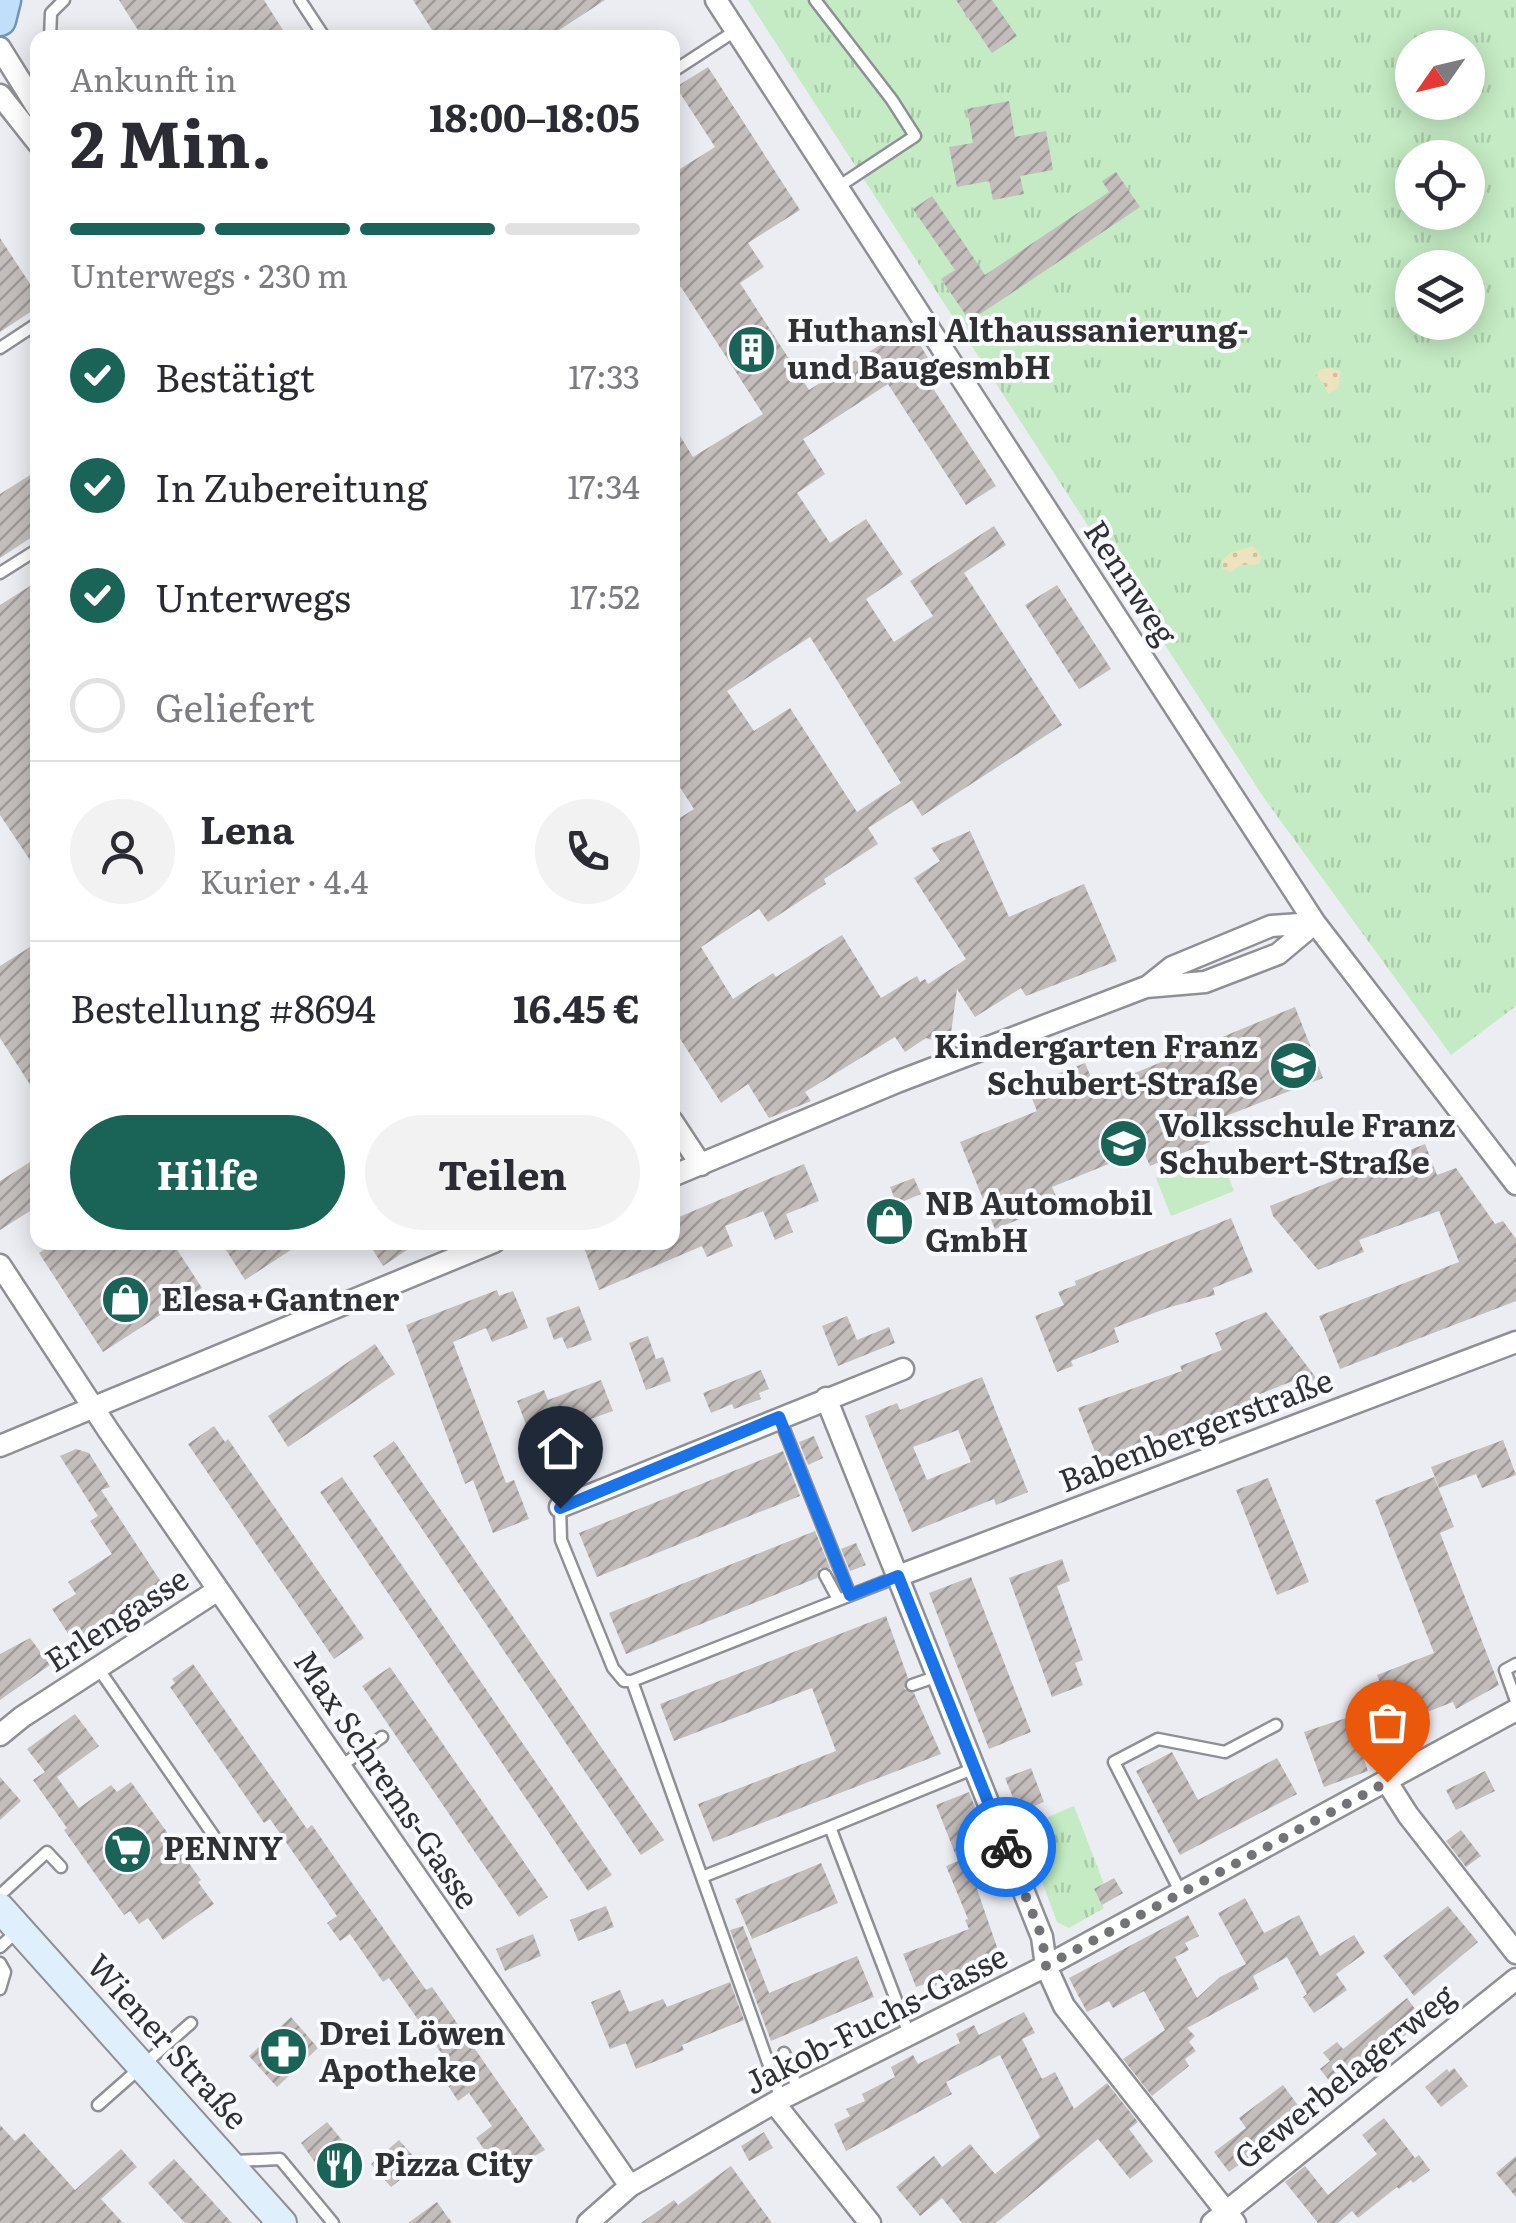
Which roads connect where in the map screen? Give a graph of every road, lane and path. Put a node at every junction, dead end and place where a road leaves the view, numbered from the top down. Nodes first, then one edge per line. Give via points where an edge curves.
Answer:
1 (4, 0) edge
2 (64, 0) edge
3 (300, 0) edge
4 (716, 0) edge
5 (814, 0) edge
6 (0, 20) edge
7 (51, 30) edge
8 (320, 30) edge
9 (735, 31) junction
10 (0, 48) edge
11 (680, 67) edge
12 (0, 96) edge
13 (30, 96) edge
14 (30, 134) edge
15 (838, 187) junction
16 (30, 329) edge
17 (0, 348) edge
18 (30, 553) edge
19 (0, 573) edge
20 (1315, 923) junction
21 (680, 1133) edge
22 (701, 1165) junction
23 (680, 1173) edge
24 (1516, 1184) edge
25 (475, 1250) edge
26 (0, 1265) edge
27 (1516, 1342) edge
28 (904, 1370) dead end
29 (826, 1398) junction
30 (94, 1408) junction
31 (779, 1417) junction
32 (0, 1446) edge
33 (560, 1508) joint
34 (826, 1575) dead end
35 (898, 1576) junction
36 (218, 1590) junction
37 (850, 1595) junction
38 (838, 1600) junction
39 (1516, 1664) edge
40 (98, 1668) junction
41 (938, 1676) junction
42 (632, 1681) junction
43 (912, 1685) dead end
44 (1516, 1701) edge
45 (1516, 1710) edge
46 (1276, 1725) dead end
47 (0, 1735) edge
48 (382, 1737) dead end
49 (341, 1766) junction
50 (975, 1768) junction
51 (1387, 1782) junction
52 (830, 1828) junction
53 (220, 1845) dead end
54 (62, 1867) dead end
55 (702, 1877) junction
56 (1181, 1894) junction
57 (0, 1895) edge
58 (6, 1928) edge
59 (1516, 1953) edge
60 (0, 1963) edge
61 (1046, 1966) junction
62 (1516, 1978) edge
63 (0, 1989) edge
64 (191, 2022) dead end
65 (909, 2034) junction
66 (784, 2054) dead end
67 (142, 2066) junction
68 (785, 2098) junction
69 (98, 2105) dead end
70 (226, 2161) junction
71 (630, 2186) junction
72 (1224, 2219) edge
73 (595, 2221) edge
74 (282, 2223) edge
75 (333, 2223) edge
76 (870, 2223) edge

1 - 6 main road
2 - 7 lane via 52,13
3 - 8 lane
4 - 9 street, Rennweg
5 - 15 lane via 915,136
9 - 11 lane
9 - 15 street, Rennweg
10 - 13 street
12 - 14 street
15 - 20 street, Rennweg
16 - 17 lane
18 - 19 lane
20 - 22 street via 1278,954 1205,982 1146,987
20 - 24 street, Rennweg
21 - 22 street
22 - 23 street
25 - 30 street
26 - 30 street, Max Schrems-Gasse
27 - 35 street, Babenbergerstraße
28 - 29 street
29 - 31 street
29 - 35 street
30 - 32 street
30 - 36 street, Max Schrems-Gasse
31 - 33 street
31 - 37 lane
33 - 42 lane via 561,1540 613,1668
34 - 38 lane
35 - 37 lane
35 - 41 street
36 - 40 street, Erlengasse
36 - 49 street, Max Schrems-Gasse
37 - 38 lane
38 - 42 lane
39 - 44 lane via 1505,1670
40 - 47 street, Erlengasse
40 - 53 lane
41 - 43 lane
41 - 50 street
42 - 55 lane
45 - 51 street, Jakob-Fuchs-Gasse
46 - 56 lane via 1225,1752 1158,1739 1114,1762
48 - 49 lane
49 - 71 street, Max Schrems-Gasse
50 - 52 lane
50 - 61 street via 1042,1937
51 - 56 street, Jakob-Fuchs-Gasse
51 - 59 street
52 - 55 lane
52 - 65 lane
54 - 57 lane via 47,1852
55 - 68 lane
56 - 61 street, Jakob-Fuchs-Gasse
58 - 67 main road, Wiener Straße
60 - 63 lane
61 - 65 street, Jakob-Fuchs-Gasse
61 - 72 street via 1064,2006
62 - 72 street, Gewerbelagerweg
64 - 67 lane
65 - 68 street, Jakob-Fuchs-Gasse
66 - 68 lane
67 - 69 lane
67 - 70 main road, Wiener Straße
68 - 71 street, Jakob-Fuchs-Gasse
68 - 76 street
70 - 74 main road, Wiener Straße
70 - 75 lane via 280,2159
71 - 73 street, Jakob-Fuchs-Gasse

